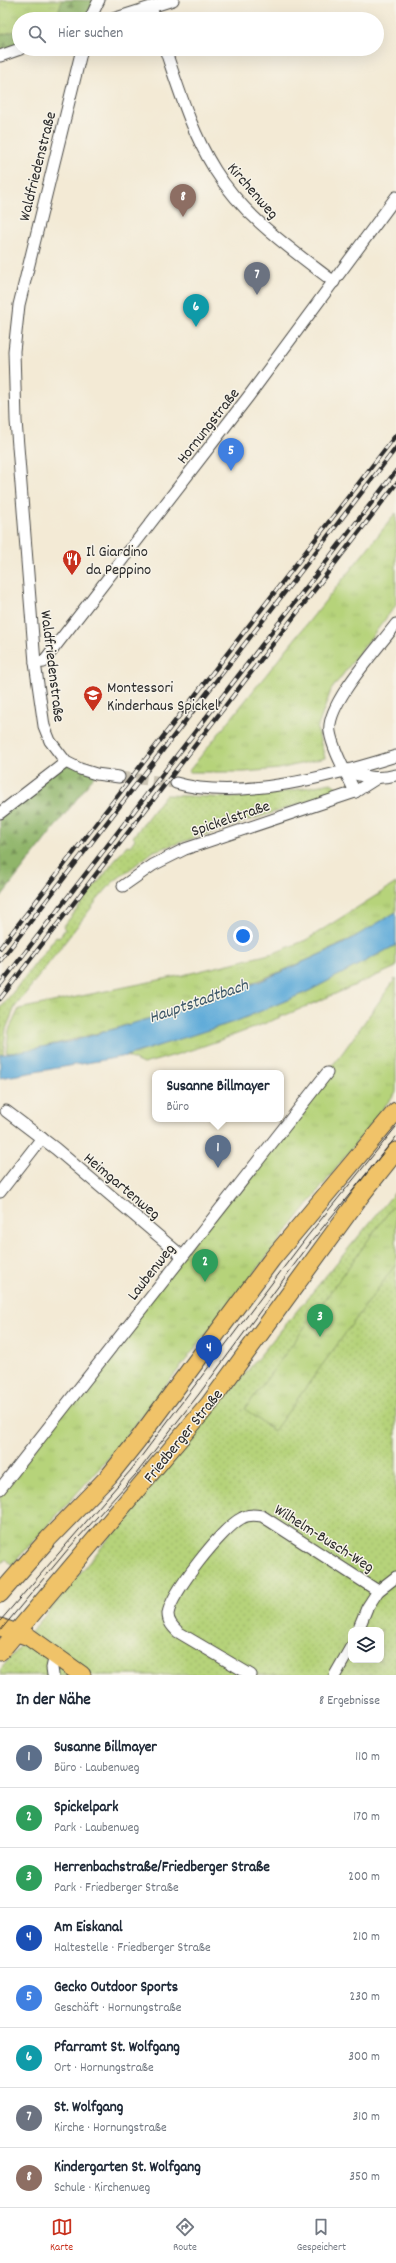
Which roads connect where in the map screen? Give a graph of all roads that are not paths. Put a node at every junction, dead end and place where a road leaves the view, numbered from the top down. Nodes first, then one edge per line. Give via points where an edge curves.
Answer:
1 (99, 0) edge
2 (173, 0) edge
3 (151, 8) junction
4 (93, 12) edge
5 (137, 12) edge
6 (152, 12) edge
7 (12, 52) edge
8 (0, 56) edge
9 (80, 56) edge
10 (168, 56) edge
11 (396, 197) edge
12 (334, 282) junction
13 (396, 624) edge
14 (35, 663) junction
15 (396, 756) edge
16 (66, 762) junction
17 (346, 771) junction
18 (396, 775) edge
19 (119, 777) tunnel mouth
20 (377, 778) junction
21 (176, 783) tunnel mouth
22 (355, 792) junction
23 (0, 813) edge
24 (123, 886) dead end
25 (327, 1073) dead end
26 (6, 1111) dead end
27 (396, 1111) edge
28 (42, 1138) junction
29 (396, 1151) edge
30 (0, 1192) edge
31 (182, 1256) junction
32 (0, 1489) edge
33 (396, 1577) edge
34 (378, 1591) junction
35 (0, 1594) edge
36 (0, 1627) edge
37 (359, 1627) edge
38 (16, 1633) junction
39 (0, 1652) edge
40 (348, 1652) edge
41 (55, 1655) junction
42 (53, 1675) edge
43 (82, 1675) edge
44 (251, 1675) edge
45 (335, 1675) edge

1 - 4 street
2 - 3 street
3 - 5 street
3 - 6 street
7 - 8 street
9 - 14 street, Waldfriedenstraße via 26,273 14,351 22,511
10 - 12 street, Kirchenweg via 196,133 224,182 271,234
11 - 12 street, Hornungstraße
12 - 14 street, Hornungstraße via 44,662
13 - 17 street via 338,700 332,712 330,733
14 - 16 street, Waldfriedenstraße via 44,726 50,741
15 - 17 street, Spickelstraße
16 - 19 street via 91,772
16 - 23 street
17 - 20 street, Spickelstraße via 362,777
17 - 21 street, Spickelstraße via 288,783 242,788
17 - 22 street
18 - 20 street, Spickelstraße
20 - 22 street, Spickelstraße
22 - 24 street, Spickelstraße via 185,849 153,865
25 - 31 street, Laubenweg
26 - 28 street, Heimgartenweg
27 - 35 main road, Friedberger Straße via 272,1259 113,1471
28 - 30 street
28 - 31 street, Heimgartenweg
29 - 38 main road, Friedberger Straße via 209,1404
31 - 32 street, Laubenweg
33 - 34 street, Wilhelm-Busch-Weg
34 - 37 street, Wilhelm-Busch-Weg
34 - 44 street, Wilhelm-Busch-Weg via 262,1516 253,1514 236,1521 186,1581 170,1606 168,1618 178,1632
36 - 38 main road
38 - 39 main road, Friedberger Straße
38 - 41 main road via 29,1637
40 - 45 street
41 - 42 street
41 - 43 main road

